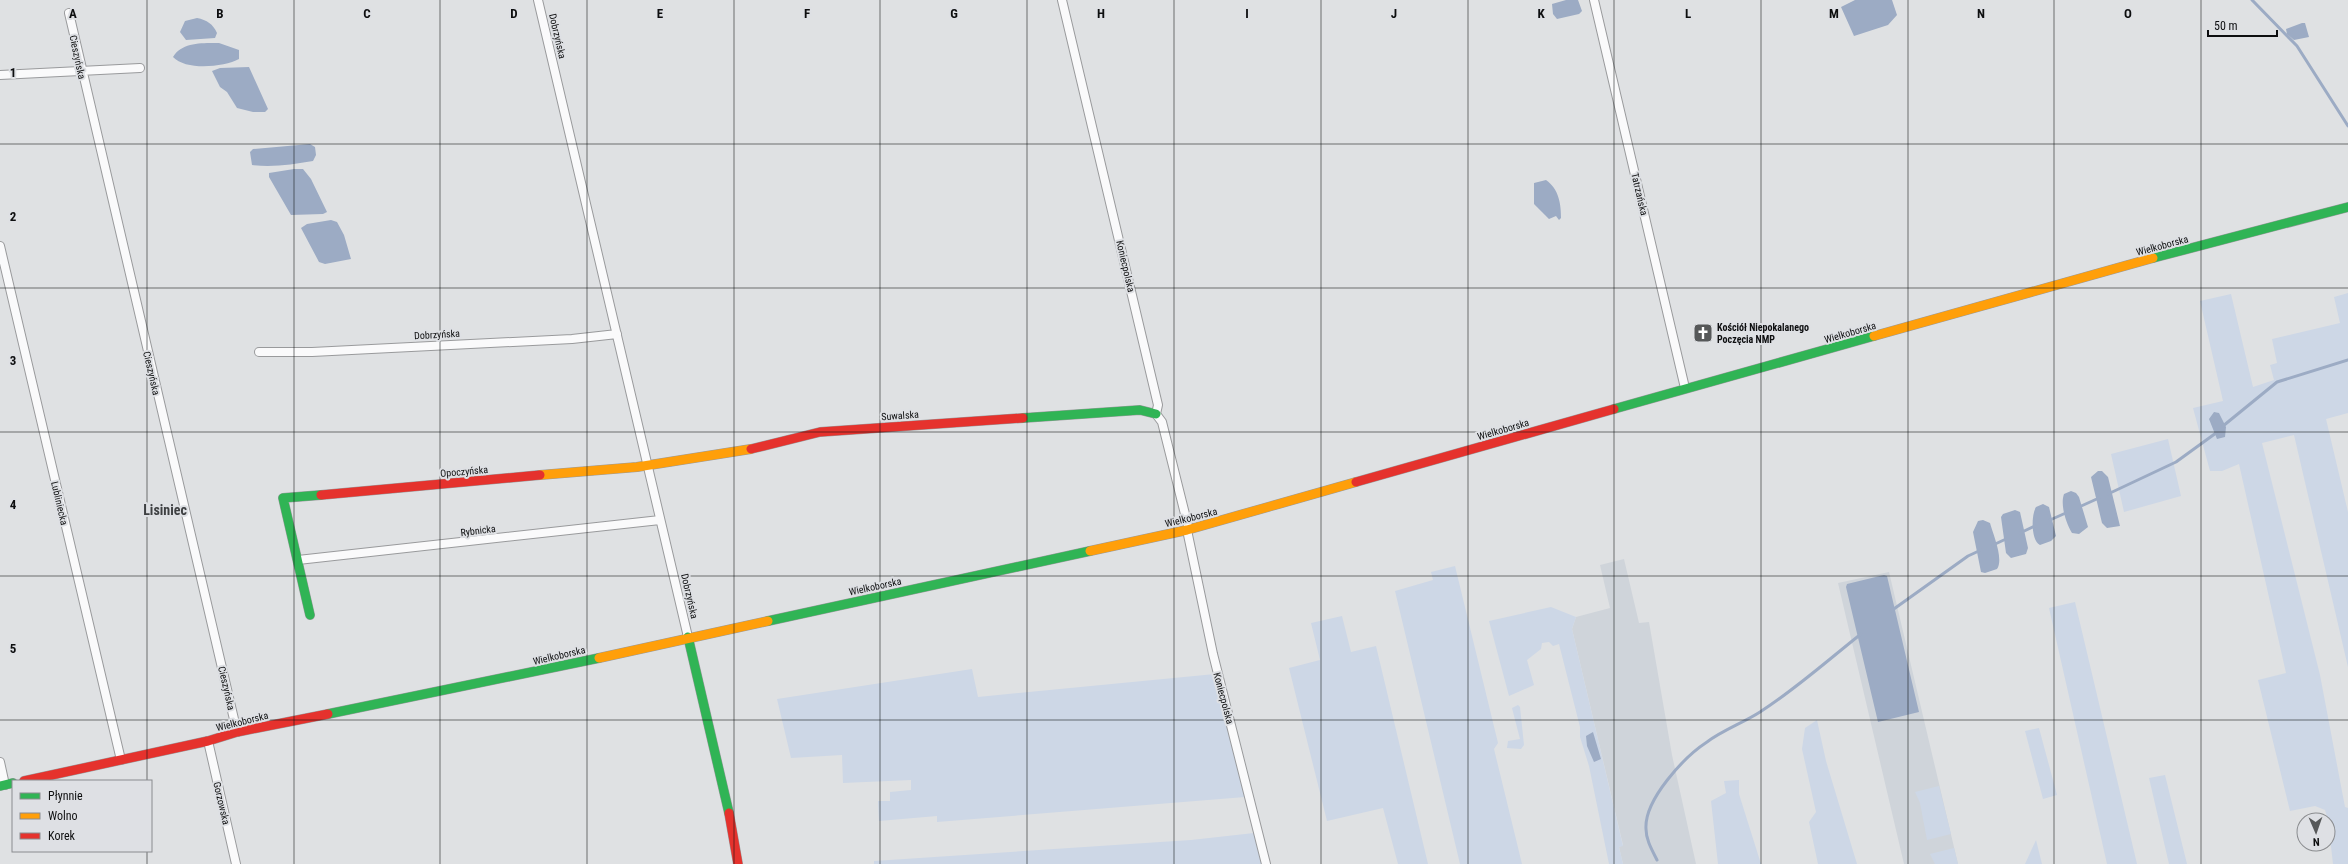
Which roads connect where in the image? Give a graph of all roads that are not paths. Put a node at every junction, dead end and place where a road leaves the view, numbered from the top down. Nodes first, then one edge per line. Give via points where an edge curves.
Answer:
1 (538, 0) edge
2 (1062, 0) edge
3 (1594, 0) edge
4 (69, 12) dead end
5 (140, 68) dead end
6 (81, 71) junction
7 (0, 75) edge
8 (2348, 207) edge
9 (0, 246) edge
10 (616, 334) junction
11 (259, 352) dead end
12 (1685, 388) junction
13 (1156, 414) junction
14 (647, 464) junction
15 (660, 520) junction
16 (1188, 530) junction
17 (298, 560) junction
18 (310, 615) dead end
19 (688, 638) junction
20 (237, 732) junction
21 (208, 741) junction
22 (121, 760) junction
23 (0, 762) edge
24 (29, 780) edge
25 (6, 785) edge
26 (236, 864) edge
27 (738, 864) edge
28 (1266, 864) edge

1 - 10 street, Dobrzyńska
2 - 13 street, Koniecpolska via 1158,405
3 - 12 street, Tatrzańska
4 - 6 street, Cieszyńska
5 - 6 street
6 - 7 street
6 - 20 street, Cieszyńska
8 - 12 street, Wielkoborska via 2070,280
9 - 22 street, Lubliniecka
10 - 11 street, Dobrzyńska via 572,339 312,352
10 - 14 street, Dobrzyńska
12 - 16 street, Wielkoborska
13 - 14 street, Suwalska via 1140,410 820,432 763,447
13 - 16 street, Koniecpolska via 1162,422
14 - 15 street, Dobrzyńska
14 - 17 street, Opoczyńska via 637,467 283,498
15 - 17 street, Rybnicka
15 - 19 street, Dobrzyńska
16 - 19 street, Wielkoborska
16 - 28 street, Koniecpolska via 1213,654
17 - 18 street
19 - 20 street, Wielkoborska via 512,677
19 - 27 street, Dobrzyńska via 735,840
20 - 21 street, Wielkoborska
21 - 22 street, Wielkoborska
21 - 26 street, Gorzowska
22 - 24 street, Wielkoborska
23 - 25 street

